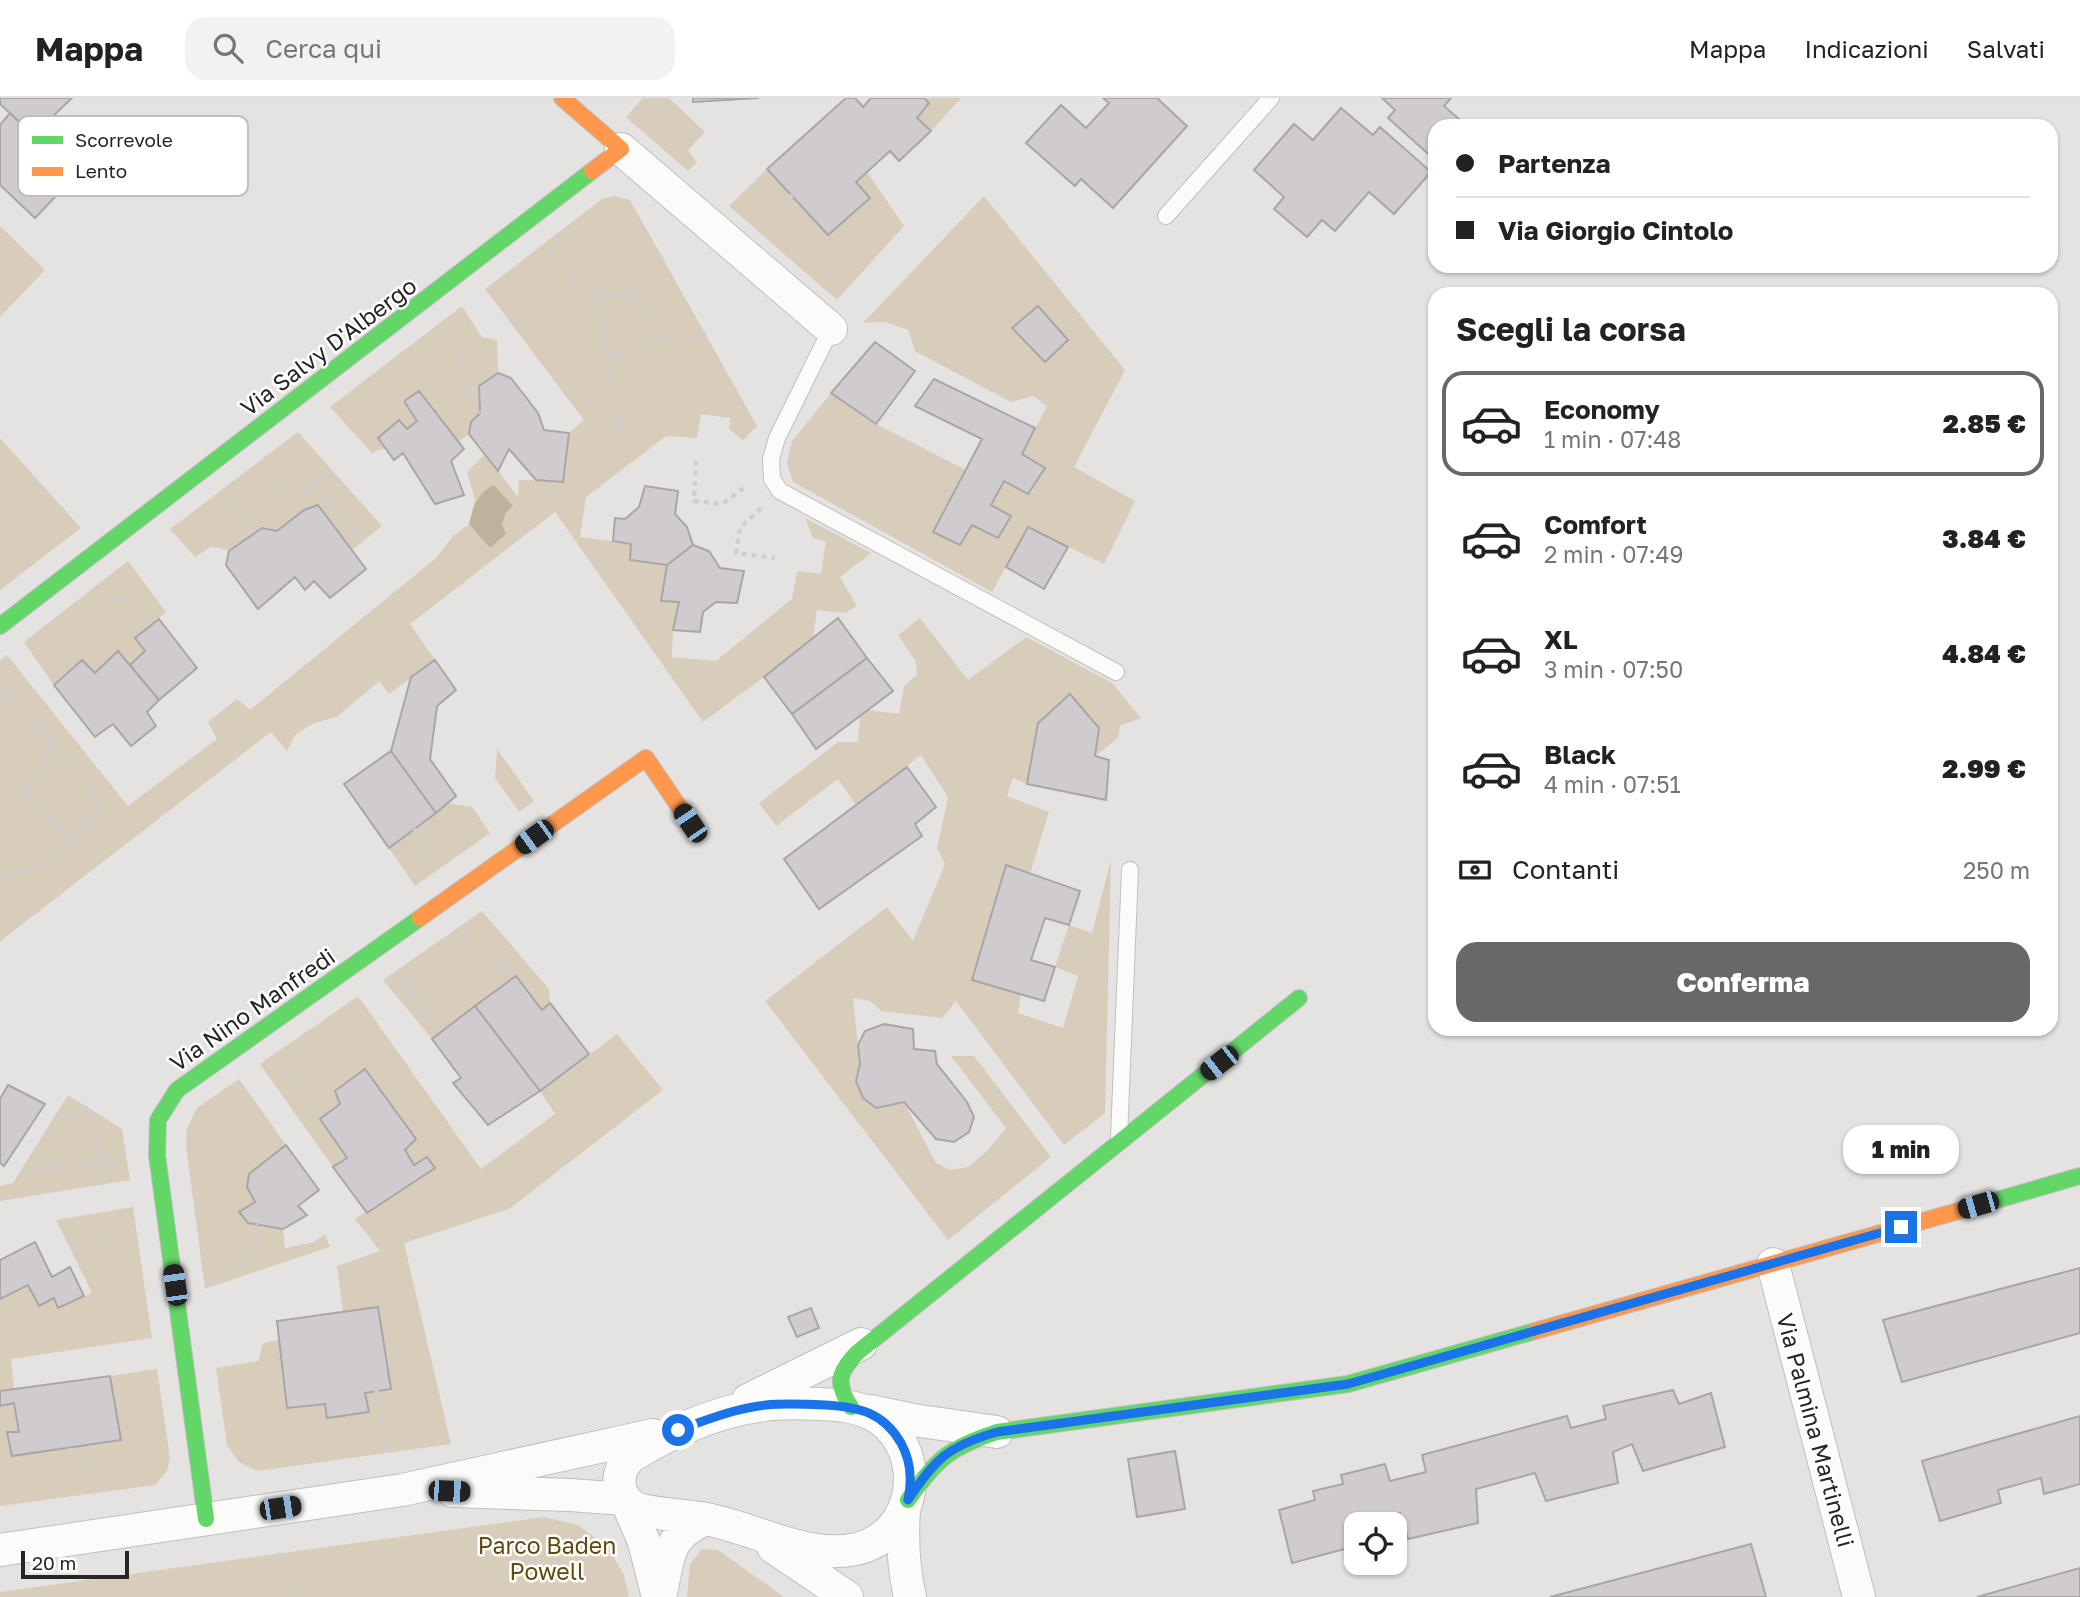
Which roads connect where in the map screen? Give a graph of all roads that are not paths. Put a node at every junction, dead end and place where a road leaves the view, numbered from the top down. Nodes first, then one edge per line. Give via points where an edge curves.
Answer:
1 (562, 98) edge
2 (1271, 98) edge
3 (621, 149) junction
4 (1166, 216) dead end
5 (831, 329) joint
6 (0, 626) edge
7 (1116, 672) dead end
8 (690, 823) dead end
9 (1130, 870) dead end
10 (1299, 998) dead end
11 (1118, 1143) junction
12 (2080, 1176) edge
13 (1773, 1264) junction
14 (875, 1336) junction
15 (856, 1408) junction
16 (711, 1418) junction
17 (678, 1430) junction
18 (997, 1432) junction
19 (402, 1490) junction
20 (626, 1501) junction
21 (906, 1505) junction
22 (206, 1519) junction
23 (706, 1519) junction
24 (752, 1532) junction
25 (0, 1550) edge
26 (659, 1597) edge
27 (847, 1597) edge
28 (910, 1597) edge
29 (1859, 1597) edge

1 - 3 street
2 - 4 lane
3 - 5 street
3 - 6 street, Via Salvy D'Albergo
5 - 7 lane via 777,438 772,479 780,491
8 - 22 street, Via Nino Manfredi via 646,758 177,1090 159,1120 157,1155
9 - 11 lane
10 - 11 street
11 - 14 street
12 - 13 street
13 - 18 street via 1348,1384
13 - 29 street, Via Palmina Martinelli
14 - 15 street via 843,1366 842,1394
14 - 16 street
15 - 16 street via 763,1405
15 - 18 street
15 - 21 street via 879,1418 895,1432 905,1450 911,1470
16 - 17 street
17 - 19 street
17 - 20 street via 624,1463 619,1485
18 - 21 street via 946,1453
19 - 20 street via 559,1494
19 - 22 street
20 - 23 street via 644,1511
20 - 26 street via 644,1542
21 - 24 street via 892,1527 858,1549 818,1551
21 - 28 street via 902,1541
22 - 25 street
23 - 24 street
23 - 26 street via 680,1534 670,1551
24 - 27 street

